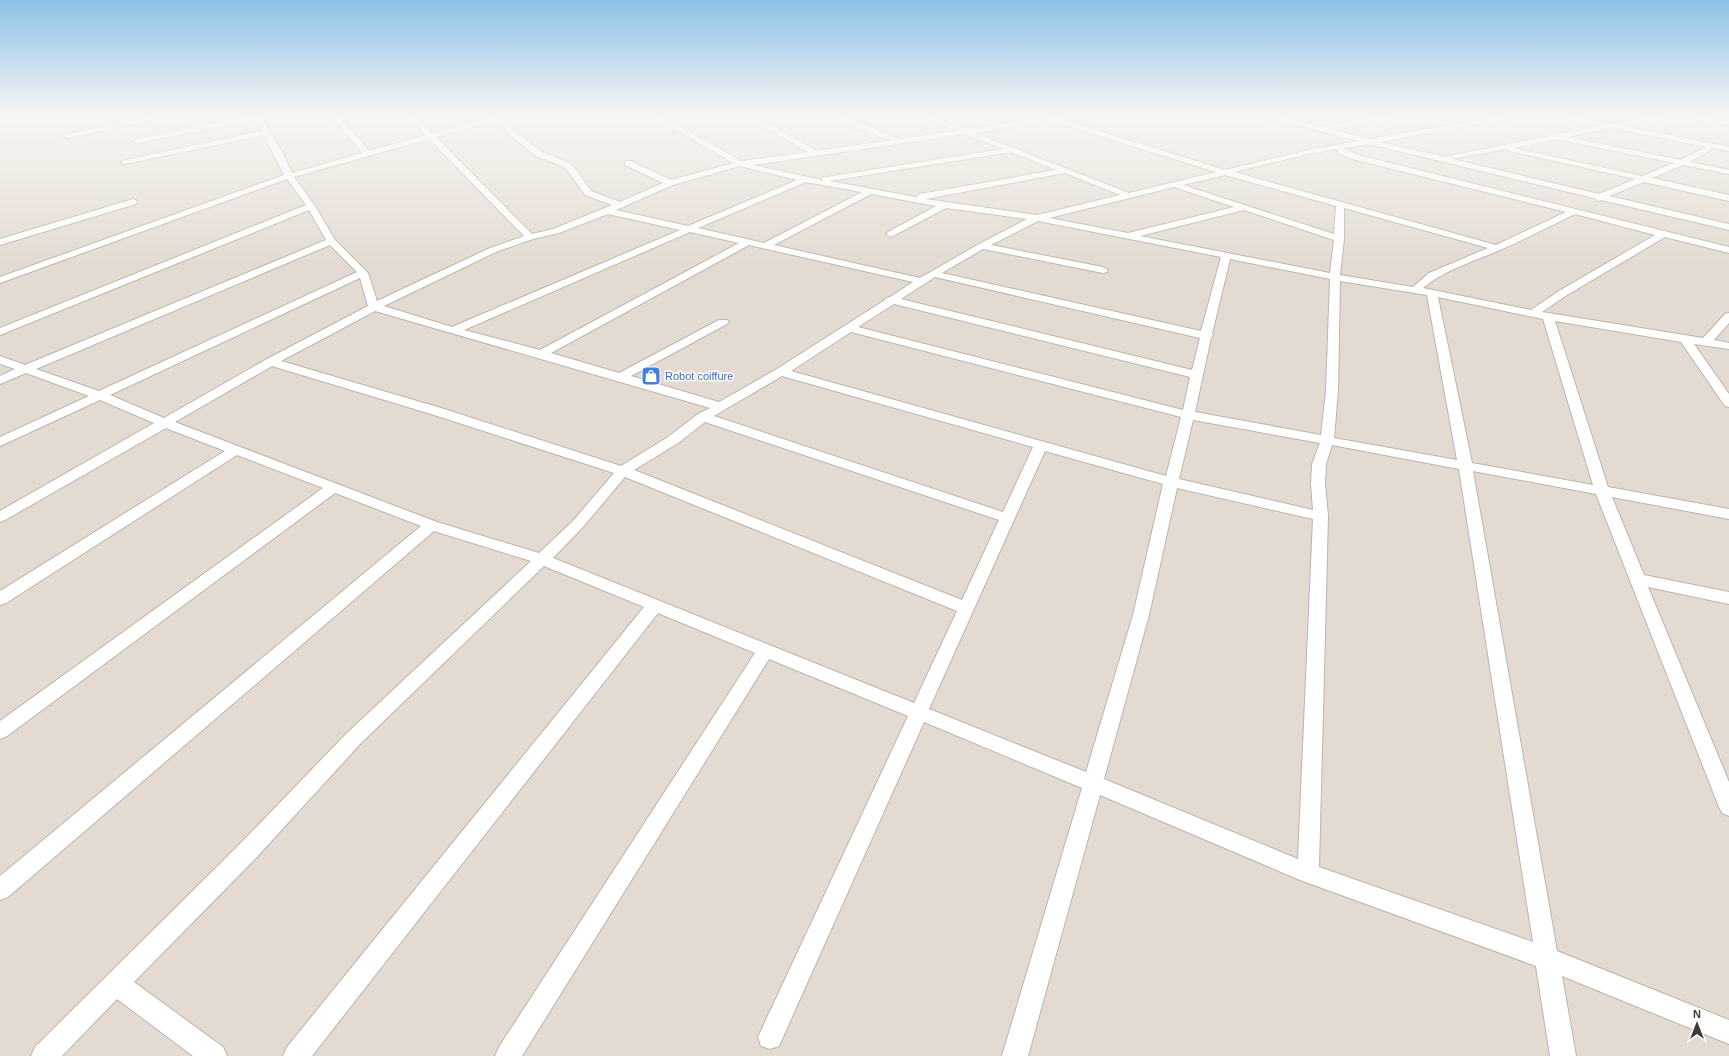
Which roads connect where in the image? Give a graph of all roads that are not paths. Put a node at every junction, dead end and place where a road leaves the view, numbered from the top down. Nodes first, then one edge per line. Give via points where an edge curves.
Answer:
1 (284, 165) edge
2 (327, 165) edge
3 (459, 165) edge
4 (567, 165) edge
5 (633, 165) edge
6 (735, 165) edge
7 (746, 165) edge
8 (908, 165) edge
9 (1050, 165) edge
10 (1203, 165) edge
11 (1253, 165) edge
12 (1388, 165) edge
13 (1467, 165) edge
14 (1581, 165) edge
15 (1676, 165) edge
16 (1693, 165) edge
17 (1064, 171) junction
18 (1224, 172) junction
19 (1729, 172) edge
20 (290, 176) junction
21 (1643, 179) junction
22 (809, 180) junction
23 (670, 183) junction
24 (1172, 184) junction
25 (870, 191) junction
26 (1127, 195) junction
27 (1601, 197) junction
28 (1729, 198) edge
29 (911, 199) junction
30 (134, 202) dead end
31 (1340, 204) junction
32 (619, 205) junction
33 (945, 205) junction
34 (311, 206) junction
35 (1243, 208) junction
36 (608, 211) junction
37 (1573, 212) junction
38 (1037, 218) junction
39 (1729, 227) edge
40 (689, 229) junction
41 (891, 234) dead end
42 (1663, 234) junction
43 (1128, 236) junction
44 (530, 237) junction
45 (1339, 239) junction
46 (331, 241) junction
47 (0, 242) edge
48 (748, 242) junction
49 (765, 246) junction
50 (982, 246) junction
51 (1496, 248) junction
52 (1729, 250) edge
53 (1226, 256) junction
54 (1103, 270) dead end
55 (363, 272) junction
56 (1335, 277) junction
57 (927, 278) junction
58 (0, 280) edge
59 (1424, 292) junction
60 (890, 300) junction
61 (374, 307) junction
62 (1534, 313) junction
63 (1729, 316) edge
64 (1548, 317) junction
65 (723, 322) dead end
66 (848, 328) junction
67 (453, 331) junction
68 (0, 332) edge
69 (1207, 336) junction
70 (1685, 339) junction
71 (1706, 342) junction
72 (1729, 346) edge
73 (540, 354) junction
74 (0, 360) edge
75 (271, 362) junction
76 (25, 369) junction
77 (781, 372) junction
78 (1197, 375) junction
79 (621, 377) junction
80 (0, 380) edge
81 (98, 395) junction
82 (1729, 403) edge
83 (722, 407) junction
84 (1188, 415) junction
85 (703, 417) junction
86 (165, 423) junction
87 (1327, 441) junction
88 (0, 442) edge
89 (1040, 445) junction
90 (236, 450) junction
91 (1465, 464) junction
92 (623, 471) junction
93 (1170, 482) junction
94 (333, 488) junction
95 (1602, 491) junction
96 (1729, 514) edge
97 (1320, 516) junction
98 (0, 517) edge
99 (1007, 518) junction
100 (432, 525) junction
101 (541, 559) junction
102 (1638, 579) junction
103 (1729, 598) edge
104 (0, 599) edge
105 (655, 605) junction
106 (966, 608) junction
107 (766, 650) junction
108 (918, 712) junction
109 (0, 731) edge
110 (1092, 783) junction
111 (1729, 807) edge
112 (1308, 874) junction
113 (0, 890) edge
114 (1548, 959) junction
115 (116, 983) junction
116 (1729, 1032) edge
117 (770, 1037) dead end
118 (44, 1056) edge
119 (214, 1056) edge
120 (296, 1056) edge
121 (508, 1056) edge
122 (1015, 1056) edge
123 (1563, 1056) edge

1 - 20 street
2 - 20 street
3 - 44 street
4 - 32 street via 588,193
5 - 23 street
6 - 23 street
7 - 22 street
8 - 22 street
9 - 17 street
10 - 18 street
11 - 18 street
12 - 37 street
13 - 27 street
14 - 21 street
15 - 21 street
16 - 19 street
17 - 26 street
17 - 29 street
18 - 24 street
18 - 31 street
20 - 34 street
20 - 58 street
21 - 27 street
21 - 28 street
22 - 25 street
22 - 40 street
23 - 32 street
24 - 26 street
24 - 35 street
25 - 29 street
25 - 49 street
26 - 38 street
27 - 37 street
27 - 39 street
29 - 33 street
30 - 47 street
31 - 45 street
31 - 51 street
32 - 36 street
33 - 38 street
33 - 41 street
34 - 46 street
34 - 68 street
35 - 43 street
35 - 45 street
36 - 40 street
36 - 44 street via 556,231
37 - 42 street
37 - 51 street
38 - 43 street
38 - 50 street
40 - 48 street
40 - 67 street
42 - 52 street
42 - 62 street
43 - 53 street
44 - 61 street via 493,250
45 - 56 street
46 - 55 street
46 - 76 street
48 - 49 street
48 - 73 street
49 - 57 street
50 - 54 street
50 - 57 street
51 - 59 street via 1433,275
53 - 56 street
53 - 69 street
55 - 61 street
55 - 81 street
56 - 59 street
56 - 87 street via 1332,390
57 - 60 street
57 - 69 street
59 - 62 street
59 - 91 street
60 - 66 street
60 - 78 street
61 - 67 street
61 - 75 street
62 - 64 street
63 - 71 street
64 - 70 street
64 - 95 street
65 - 79 street
66 - 77 street
66 - 84 street
67 - 73 street
69 - 78 street
70 - 71 street
70 - 82 street
71 - 72 street
73 - 79 street
74 - 76 street
75 - 86 street
75 - 92 street via 436,411
76 - 80 street
76 - 81 street
77 - 83 street
77 - 89 street
78 - 84 street
79 - 83 street
81 - 86 street
81 - 88 street
83 - 85 street
84 - 87 street
84 - 93 street
85 - 92 street via 673,440
85 - 99 street
86 - 90 street
86 - 98 street
87 - 91 street
87 - 97 street via 1319,464
89 - 93 street
89 - 99 street
90 - 94 street
90 - 104 street
91 - 95 street
91 - 114 street
92 - 101 street via 578,524
92 - 106 street
93 - 97 street
93 - 110 street via 1141,615
94 - 100 street
94 - 109 street
95 - 96 street
95 - 102 street
97 - 112 street
99 - 106 street
100 - 101 street
100 - 113 street
101 - 105 street
101 - 115 street via 354,738 247,852
102 - 103 street
102 - 111 street
105 - 107 street
105 - 120 street
106 - 108 street
107 - 108 street
107 - 121 street
108 - 110 street
108 - 117 street
110 - 112 street
110 - 122 street
112 - 114 street
114 - 116 street
114 - 123 street
115 - 118 street
115 - 119 street

